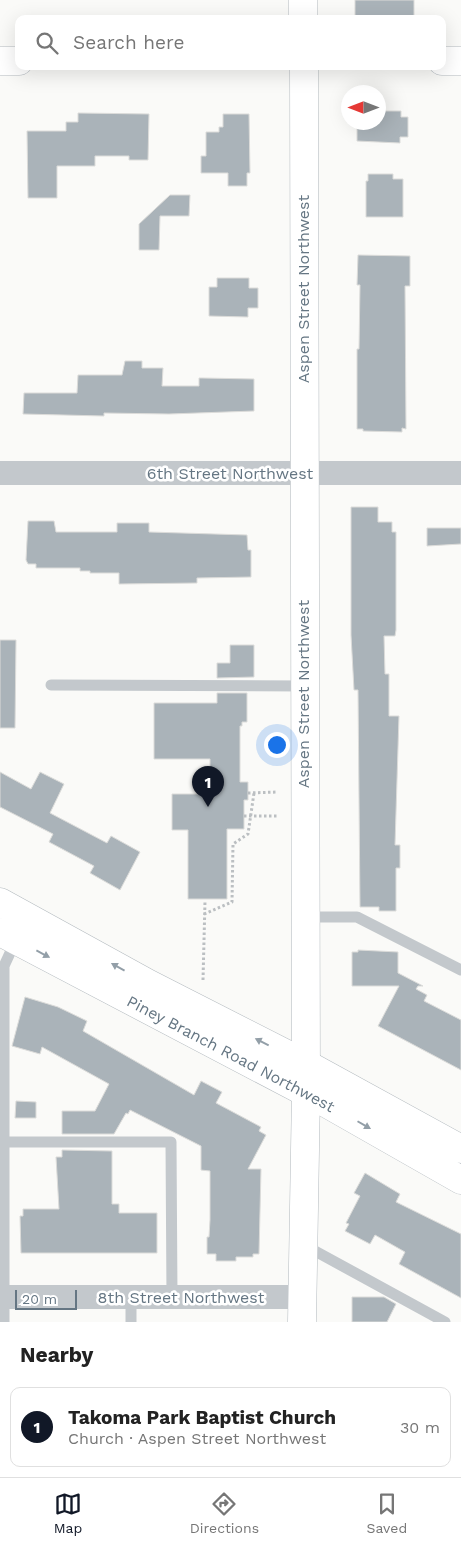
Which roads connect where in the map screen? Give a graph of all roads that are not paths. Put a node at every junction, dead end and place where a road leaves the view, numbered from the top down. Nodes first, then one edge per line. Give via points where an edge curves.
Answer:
1 (303, 0) edge
2 (303, 15) edge
3 (0, 61) edge
4 (15, 61) edge
5 (446, 62) edge
6 (461, 62) edge
7 (304, 70) edge
8 (0, 473) edge
9 (303, 473) junction
10 (461, 473) edge
11 (52, 685) dead end
12 (303, 686) junction
13 (0, 902) edge
14 (304, 917) junction
15 (8, 936) edge
16 (461, 970) edge
17 (306, 1064) junction
18 (306, 1093) junction
19 (3, 1142) junction
20 (461, 1149) edge
21 (461, 1180) edge
22 (302, 1243) junction
23 (2, 1297) edge
24 (131, 1297) junction
25 (172, 1297) junction
26 (302, 1309) edge
27 (4, 1322) edge
28 (131, 1322) edge
29 (445, 1322) edge

1 - 2 street
3 - 4 street
5 - 6 street
7 - 9 street, Aspen Street Northwest
8 - 9 street, 6th Street Northwest
9 - 10 street, 6th Street Northwest
9 - 12 street, Aspen Street Northwest
11 - 12 lane
12 - 14 street, Aspen Street Northwest
17 -> 13 street, Piney Branch Road Northwest via 149,984
14 - 16 lane via 357,917
14 - 17 street, Aspen Street Northwest
15 -> 18 street, Piney Branch Road Northwest
15 - 19 lane via 4,966
17 - 18 street, Aspen Street Northwest
17 - 20 street, Piney Branch Road Northwest
18 -> 21 street, Piney Branch Road Northwest
18 - 22 street, Aspen Street Northwest
19 - 23 lane
19 - 25 lane via 171,1142
22 - 26 street, Aspen Street Northwest
22 - 29 lane
23 - 24 street, 8th Street Northwest
23 - 27 lane
24 - 25 street, 8th Street Northwest
24 - 28 lane
25 - 26 street, 8th Street Northwest

